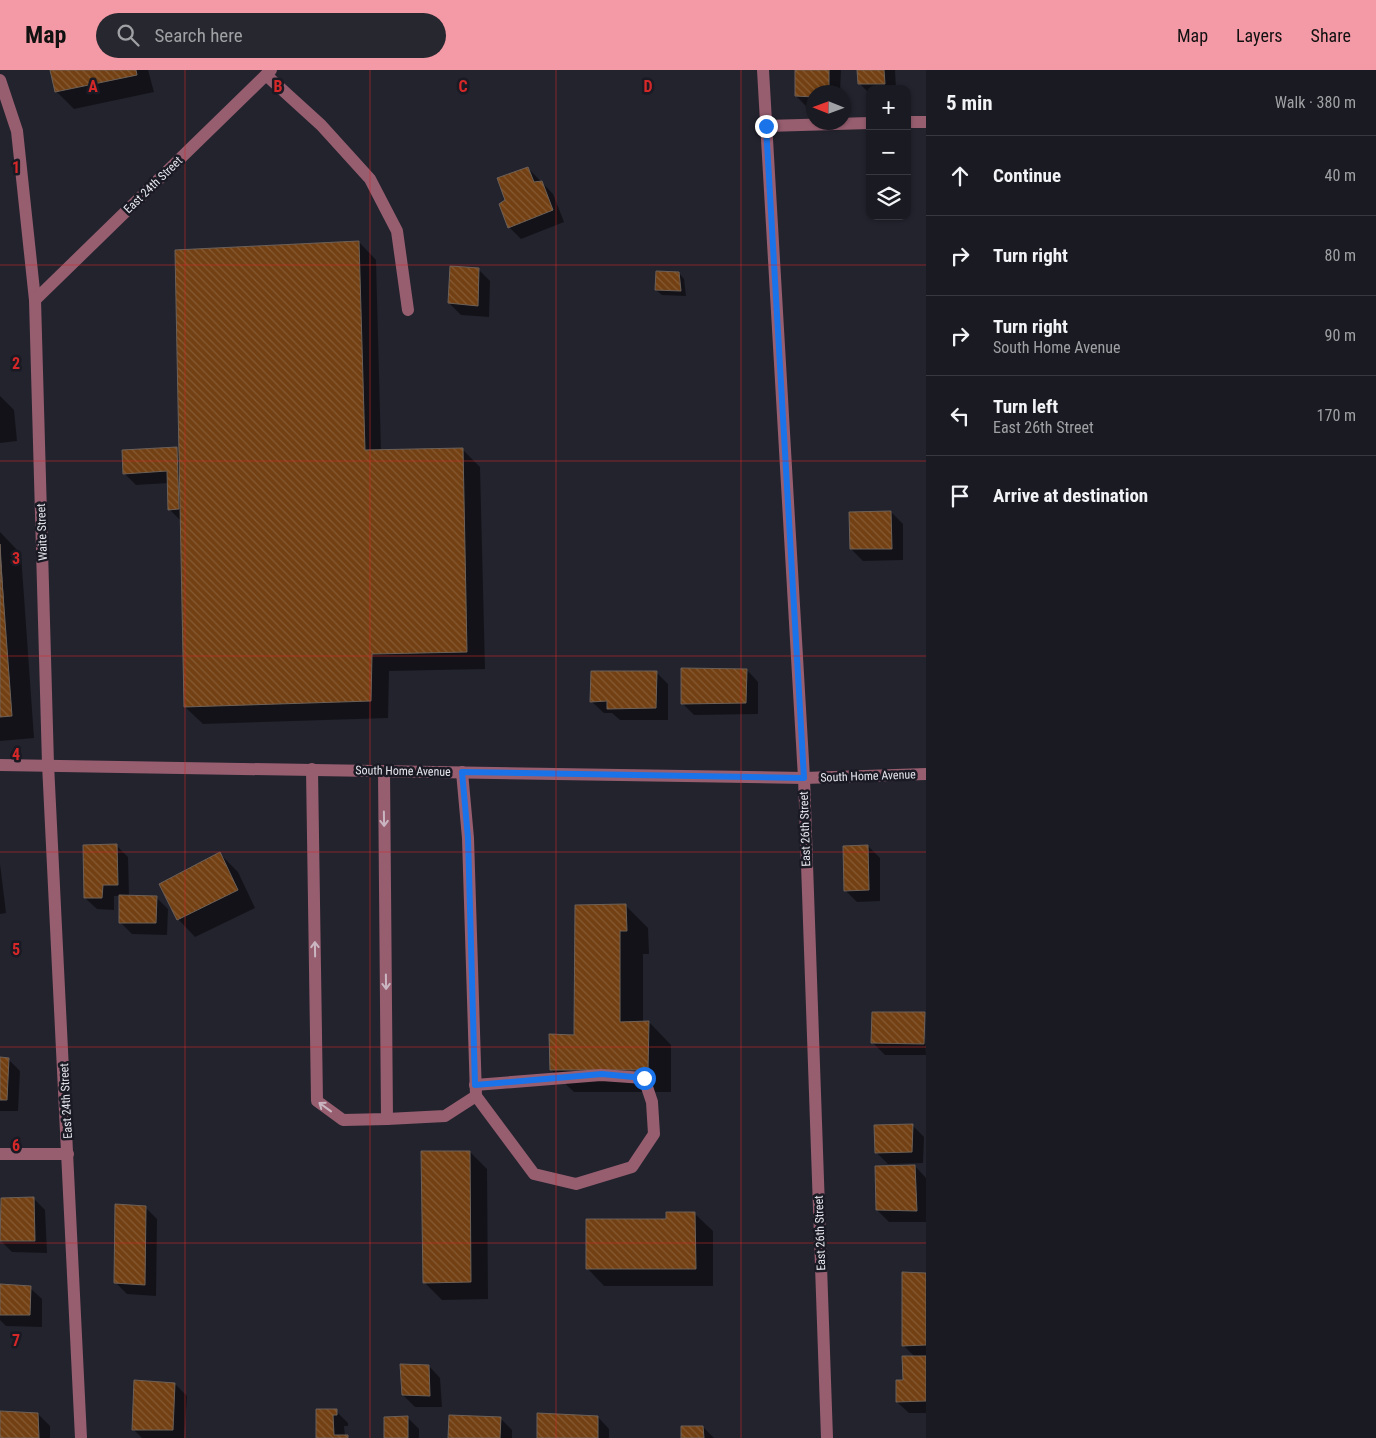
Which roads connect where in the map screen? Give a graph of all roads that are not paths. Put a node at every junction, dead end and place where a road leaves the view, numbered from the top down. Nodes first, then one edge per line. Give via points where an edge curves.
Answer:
1 (763, 70) edge
2 (269, 72) edge
3 (0, 80) edge
4 (911, 122) edge
5 (926, 122) edge
6 (866, 123) edge
7 (766, 126) junction
8 (35, 300) junction
9 (408, 310) dead end
10 (48, 764) junction
11 (0, 765) edge
12 (312, 769) junction
13 (384, 771) junction
14 (462, 772) junction
15 (926, 774) edge
16 (804, 778) junction
17 (476, 1090) junction
18 (387, 1118) junction
19 (0, 1154) edge
20 (68, 1154) junction
21 (81, 1438) edge
22 (827, 1438) edge

1 - 7 street, East 26th Street
2 - 8 street, East 24th Street
2 - 9 street via 370,178 397,231
3 - 8 street, Waite Street via 17,131
4 - 5 street
6 - 7 street
7 - 16 street, East 26th Street
8 - 10 street, Waite Street
10 - 11 street, South Home Avenue
10 - 12 street, South Home Avenue
10 - 20 street, East 24th Street
12 - 13 street, South Home Avenue
18 -> 12 street via 342,1120 316,1101
13 - 14 street, South Home Avenue
13 -> 18 street
14 - 16 street, South Home Avenue
14 - 17 street via 468,838
15 - 16 street, South Home Avenue
16 - 22 street, East 26th Street
17 - 17 street via 534,1174 576,1184 632,1167 654,1134 652,1102 644,1078 602,1074
17 - 18 street via 445,1116
19 - 20 street
20 - 21 street, East 24th Street

